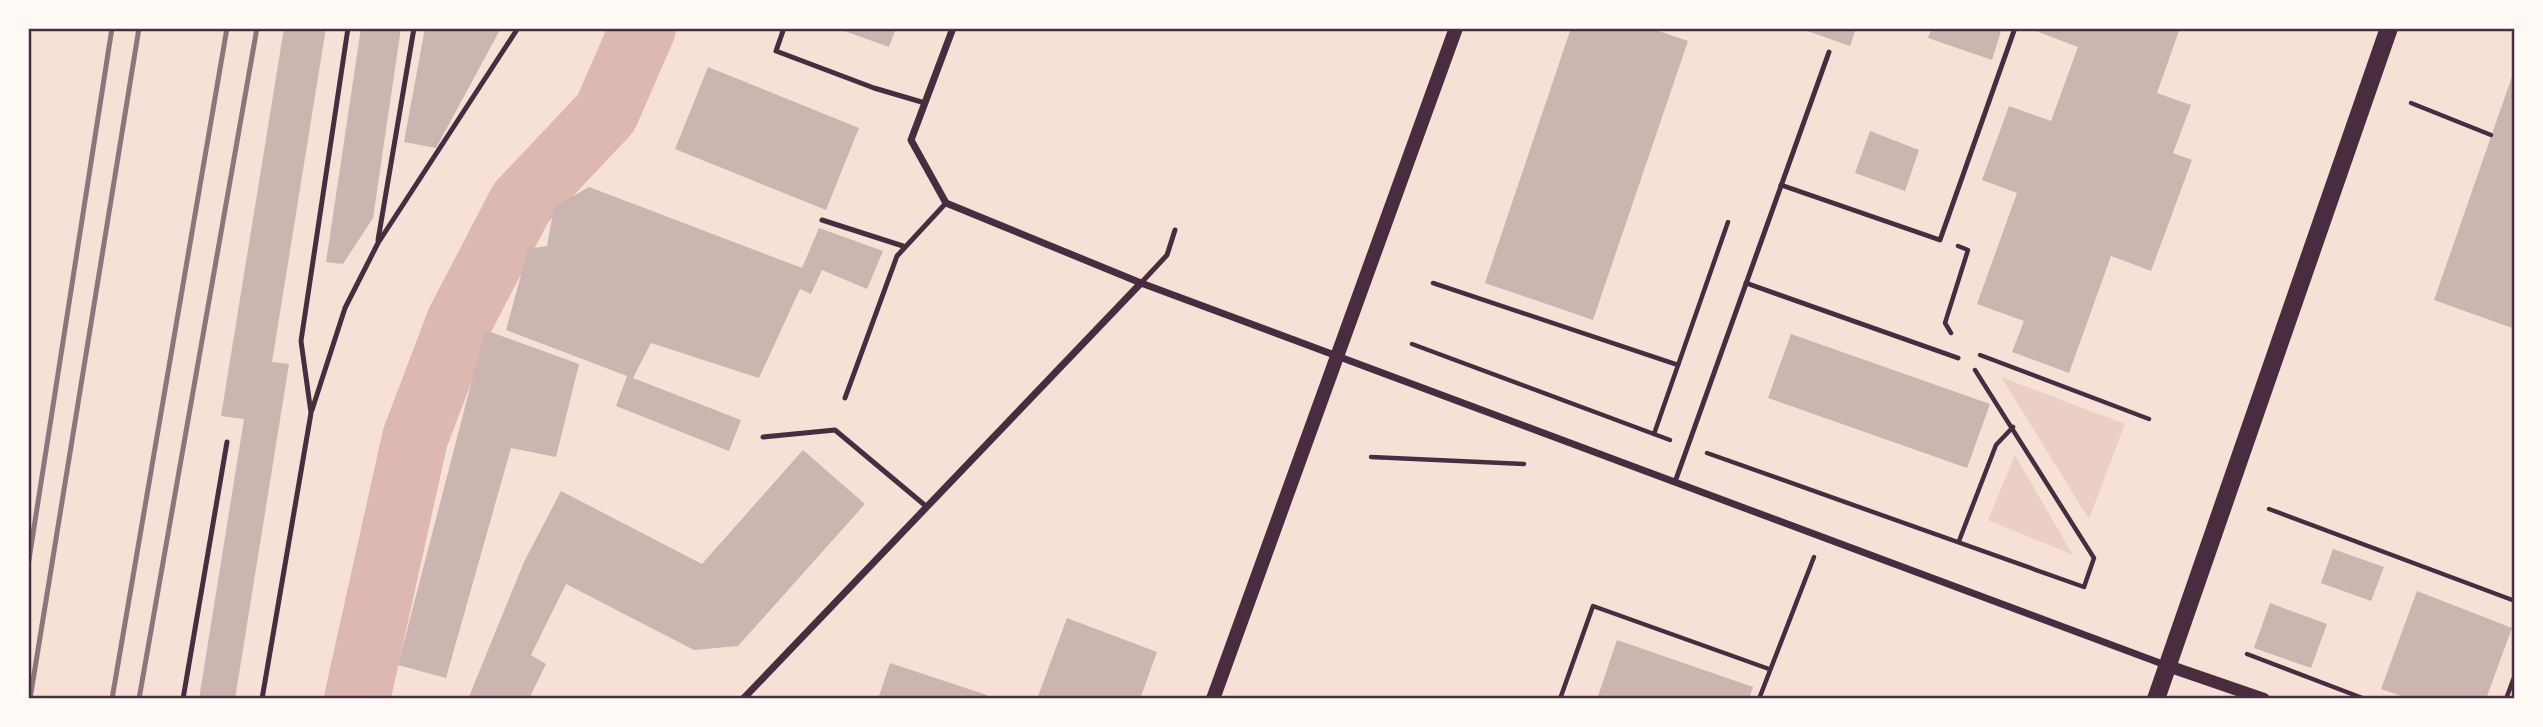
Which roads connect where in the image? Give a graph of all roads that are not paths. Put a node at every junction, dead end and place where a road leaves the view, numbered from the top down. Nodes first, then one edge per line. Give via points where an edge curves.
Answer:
1 (348, 28) edge
2 (414, 28) edge
3 (519, 28) edge
4 (784, 28) edge
5 (953, 28) edge
6 (1456, 28) edge
7 (2015, 28) edge
8 (2389, 28) edge
9 (1829, 52) dead end
10 (925, 103) junction
11 (1781, 185) junction
12 (946, 203) junction
13 (822, 220) dead end
14 (1175, 230) dead end
15 (378, 243) junction
16 (903, 246) junction
17 (1746, 283) junction
18 (1141, 284) junction
19 (1338, 356) junction
20 (1958, 358) dead end
21 (845, 398) dead end
22 (311, 413) junction
23 (763, 437) dead end
24 (227, 442) dead end
25 (1675, 482) junction
26 (927, 507) junction
27 (2168, 666) junction
28 (183, 699) edge
29 (262, 699) edge
30 (743, 699) edge
31 (1213, 699) edge
32 (2156, 699) edge
33 (2264, 699) edge

1 - 22 lane via 301,341
2 - 15 lane
3 - 15 lane
4 - 10 lane via 776,51
5 - 10 street
6 - 19 main road
7 - 11 lane via 1941,240
8 - 27 main road
9 - 11 lane
10 - 12 street via 911,140
11 - 17 lane
12 - 16 lane
12 - 18 street
13 - 16 lane
14 - 18 lane via 1167,255
15 - 22 lane via 345,308
16 - 21 lane
17 - 20 lane
17 - 25 lane
18 - 19 street
18 - 26 street
19 - 25 street
19 - 31 main road
22 - 29 lane
23 - 26 lane via 835,430
24 - 28 lane
25 - 27 street
26 - 30 street
27 - 32 main road
27 - 33 street

